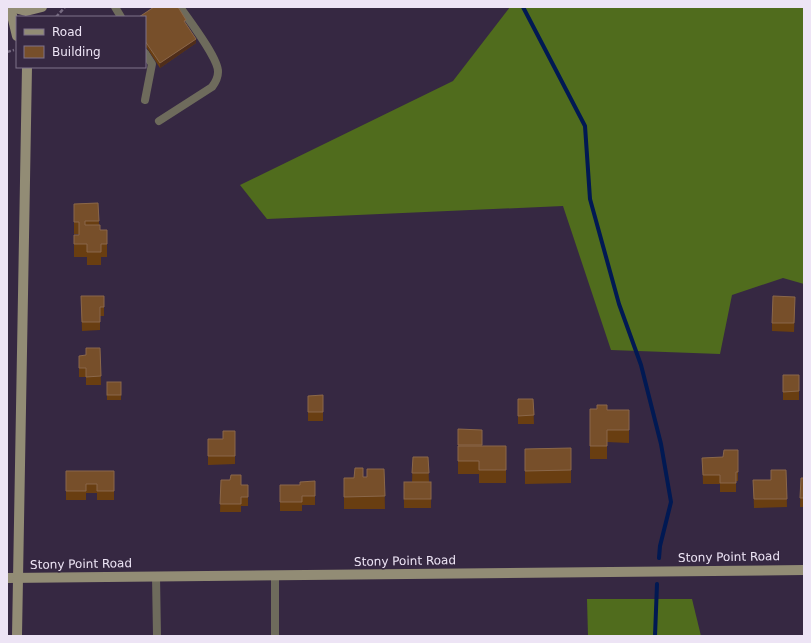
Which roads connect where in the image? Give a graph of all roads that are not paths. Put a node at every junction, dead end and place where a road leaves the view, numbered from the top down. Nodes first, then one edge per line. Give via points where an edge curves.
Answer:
1 (10, 7) edge
2 (43, 7) edge
3 (115, 7) edge
4 (180, 7) edge
5 (38, 16) edge
6 (120, 16) edge
7 (7, 30) edge
8 (16, 32) edge
9 (16, 38) edge
10 (146, 55) edge
11 (26, 69) edge
12 (145, 100) dead end
13 (159, 122) dead end
14 (804, 570) edge
15 (275, 575) junction
16 (156, 576) junction
17 (7, 578) edge
18 (18, 578) junction
19 (17, 636) edge
20 (157, 636) edge
21 (275, 636) edge

1 - 2 street via 26,11
1 - 8 street
2 - 5 street
3 - 6 lane
4 - 13 lane via 216,62 218,73 212,87
7 - 9 street
10 - 12 lane via 152,64
11 - 18 street
14 - 15 street, Stony Point Road
15 - 16 street, Stony Point Road
15 - 21 lane
16 - 18 street, Stony Point Road
16 - 20 lane
17 - 18 street, Stony Point Road
18 - 19 street

